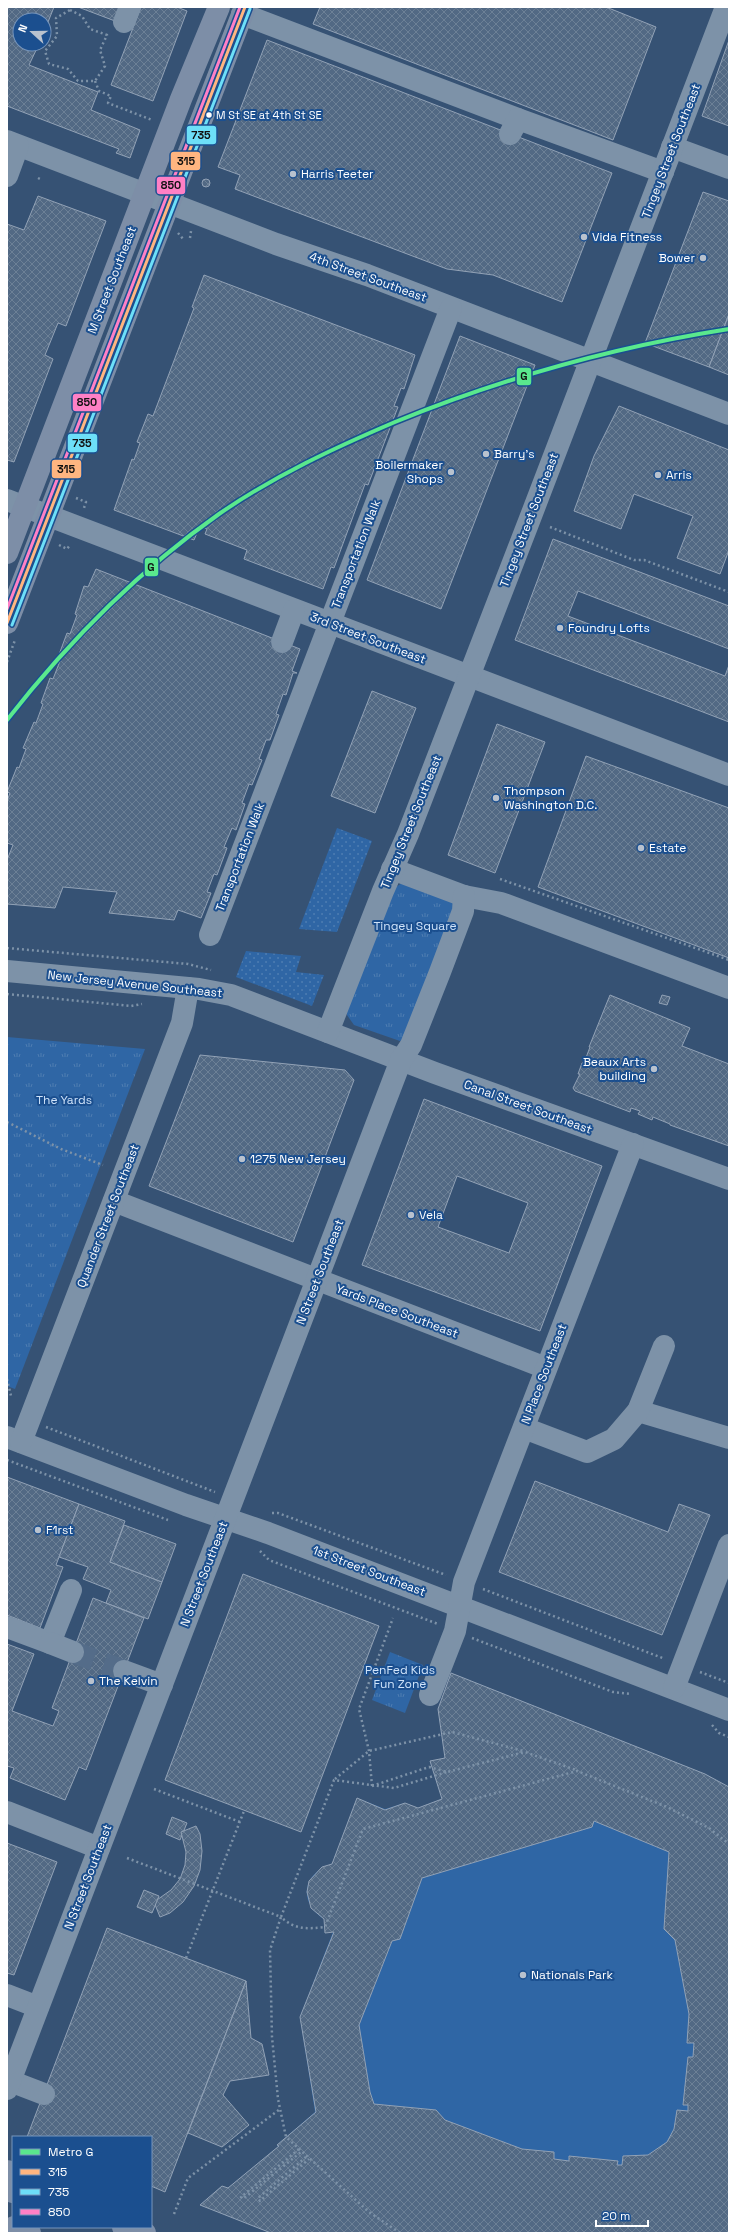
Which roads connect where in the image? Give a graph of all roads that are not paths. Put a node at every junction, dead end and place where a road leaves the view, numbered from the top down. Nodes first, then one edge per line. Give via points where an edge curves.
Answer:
1 (219, 7) edge
2 (244, 10) edge
3 (721, 14) edge
4 (13, 144) edge
5 (672, 147) junction
6 (729, 168) edge
7 (663, 172) junction
8 (7, 176) edge
9 (145, 194) junction
10 (170, 202) junction
11 (451, 308) junction
12 (591, 361) junction
13 (729, 414) edge
14 (16, 504) edge
15 (49, 516) junction
16 (7, 553) edge
17 (294, 610) junction
18 (7, 623) edge
19 (330, 624) junction
20 (282, 642) dead end
21 (469, 676) junction
22 (729, 775) edge
23 (392, 869) junction
24 (464, 896) junction
25 (210, 935) dead end
26 (7, 971) edge
27 (188, 988) junction
28 (729, 988) edge
29 (328, 1032) junction
30 (401, 1060) junction
31 (633, 1144) junction
32 (729, 1180) edge
33 (114, 1201) junction
34 (317, 1280) junction
35 (664, 1346) dead end
36 (546, 1368) junction
37 (638, 1411) junction
38 (524, 1428) junction
39 (729, 1438) edge
40 (14, 1439) edge
41 (225, 1518) junction
42 (729, 1545) edge
43 (71, 1590) dead end
44 (459, 1605) junction
45 (7, 1627) edge
46 (50, 1643) junction
47 (73, 1652) tunnel mouth
48 (124, 1671) tunnel mouth
49 (162, 1685) junction
50 (674, 1688) junction
51 (430, 1695) dead end
52 (729, 1710) edge
53 (7, 1812) edge
54 (100, 1848) junction
55 (7, 1995) edge
56 (38, 2007) junction
57 (8, 2085) edge
58 (44, 2094) dead end
59 (128, 2228) edge
60 (144, 2228) edge
61 (145, 2233) edge
62 (154, 2233) edge

1 - 9 main road, M Street Southeast
2 - 7 street via 514,126
2 - 10 main road
3 - 5 street, Tingey Street Southeast
4 - 8 street
4 - 9 street, 4th Street Southeast
5 - 6 street
5 - 7 street, Tingey Street Southeast
7 - 12 street, Tingey Street Southeast
9 - 10 street, 4th Street Southeast
9 - 14 main road, M Street Southeast
10 - 11 street, 4th Street Southeast
10 - 15 main road
11 - 12 street, 4th Street Southeast
11 - 19 street, Transportation Walk
12 - 13 street, 4th Street Southeast
12 - 21 street, Tingey Street Southeast
14 - 15 street, 3rd Street Southeast
14 - 16 main road, M Street Southeast
15 - 17 street, 3rd Street Southeast
15 - 18 main road
17 - 19 street, 3rd Street Southeast
17 - 20 street
19 - 21 street, 3rd Street Southeast
19 - 25 street, Transportation Walk
21 - 22 street, 3rd Street Southeast
21 - 23 street, Tingey Street Southeast
23 - 24 street
23 - 29 street, Tingey Street Southeast
24 - 28 street via 501,903
24 - 30 street, N Street Southeast via 463,912 412,1046
26 - 27 street, New Jersey Avenue Southeast
27 - 29 street, New Jersey Avenue Southeast via 231,995
27 - 33 street, Quander Street Southeast via 182,1023
29 - 30 street, Canal Street Southeast
30 - 31 street, Canal Street Southeast
30 - 34 street, N Street Southeast
31 - 32 street, Canal Street Southeast
31 - 36 street, N Place Southeast
33 - 34 street, Yards Place Southeast
33 - 40 street, Quander Street Southeast
34 - 36 street, Yards Place Southeast
34 - 41 street, N Street Southeast
35 - 37 street
36 - 38 street, N Place Southeast
37 - 38 street via 614,1439 587,1452
37 - 39 street
38 - 44 street, N Place Southeast via 464,1582
40 - 41 street, 1st Street Southeast
41 - 44 street, 1st Street Southeast
41 - 49 street, N Street Southeast
42 - 50 street
43 - 46 street
44 - 50 street, 1st Street Southeast
44 - 51 street, N Place Southeast via 455,1631
45 - 46 street
46 - 47 street
48 - 49 street
49 - 54 street, N Street Southeast
50 - 52 street, 1st Street Southeast
53 - 54 street
54 - 56 street, N Street Southeast
55 - 56 street
56 - 57 street, N Street Southeast
57 - 58 street
59 - 61 main road
60 - 62 main road

